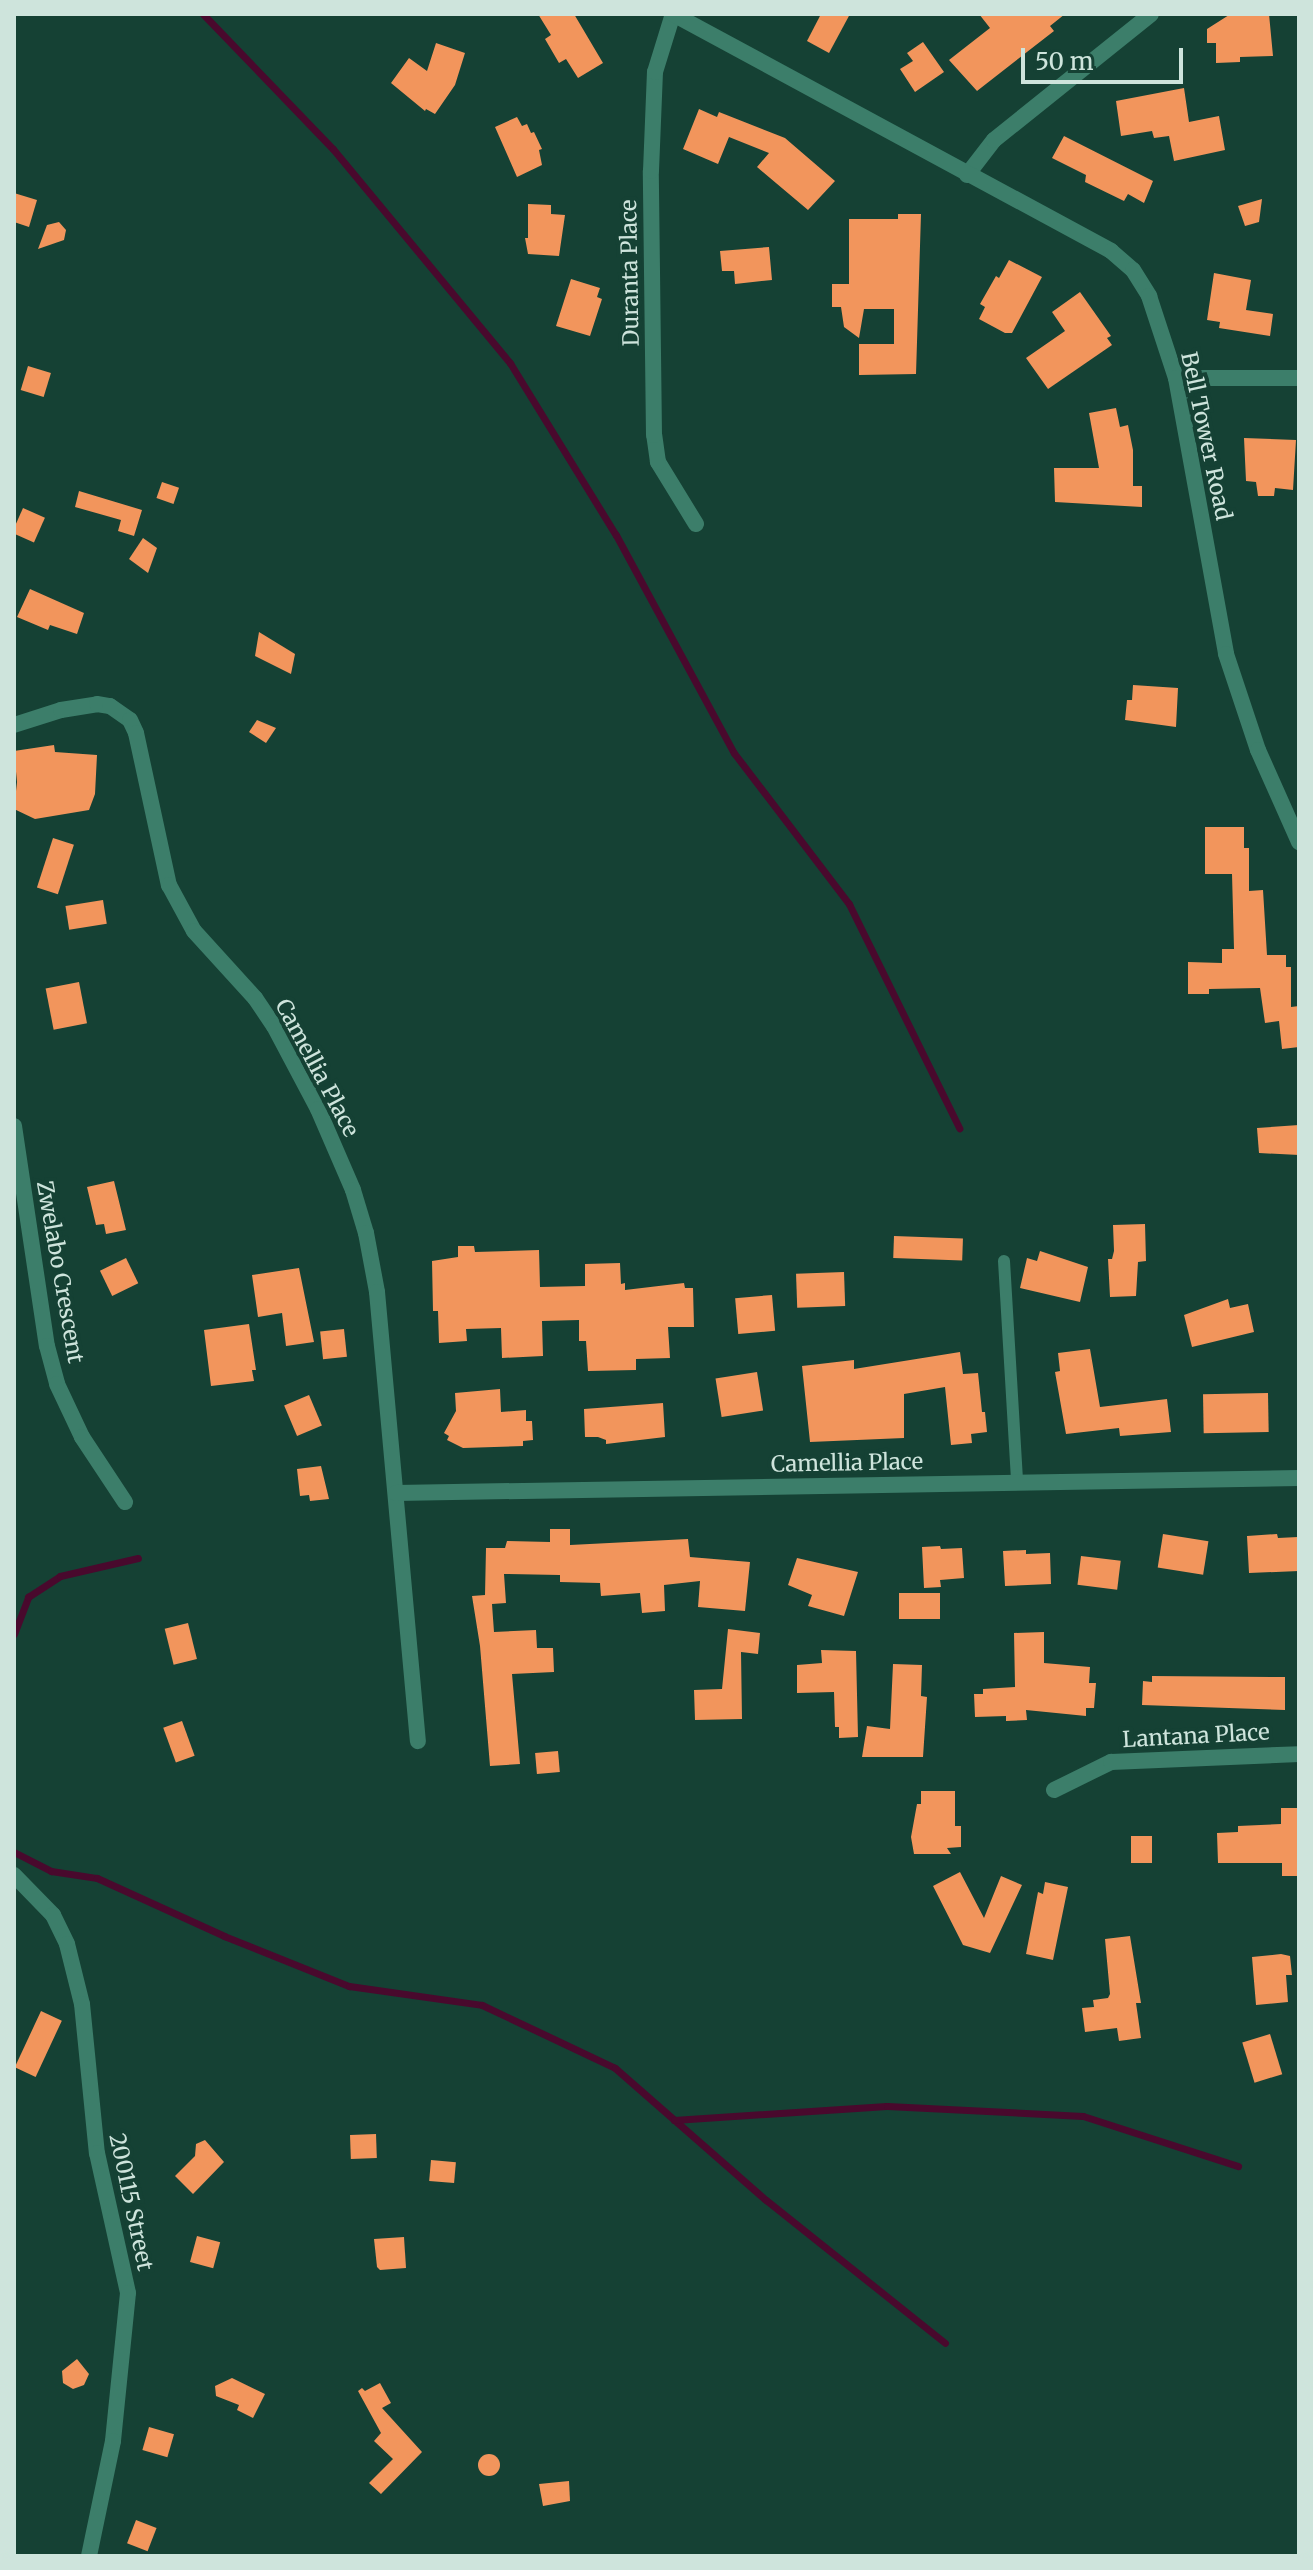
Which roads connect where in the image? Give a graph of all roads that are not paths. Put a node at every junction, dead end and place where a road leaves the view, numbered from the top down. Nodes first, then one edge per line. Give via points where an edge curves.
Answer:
1 (673, 14) edge
2 (1151, 14) edge
3 (697, 20) edge
4 (967, 175) junction
5 (1176, 378) junction
6 (1299, 378) edge
7 (696, 524) dead end
8 (14, 725) edge
9 (1299, 842) edge
10 (14, 1126) edge
11 (1004, 1261) dead end
12 (1299, 1478) edge
13 (1017, 1482) junction
14 (396, 1493) junction
15 (125, 1502) dead end
16 (418, 1741) dead end
17 (1299, 1754) edge
18 (1054, 1790) dead end
19 (14, 1875) edge
20 (89, 2556) edge

1 - 3 street, Bell Tower Road
1 - 7 street, Duranta Place via 655,72 654,435 658,462
2 - 4 street via 994,140
3 - 4 street, Bell Tower Road
4 - 5 street, Bell Tower Road via 1111,251 1133,270 1149,296
5 - 6 street
5 - 9 street, Bell Tower Road via 1226,654 1258,750
8 - 14 street, Camellia Place via 97,704 122,713 136,733 169,885 194,931 274,1026 353,1190 377,1292
10 - 15 street, Zwelabo Crescent via 57,1384 82,1437
11 - 13 lane
12 - 13 street, Camellia Place
13 - 14 street, Camellia Place
14 - 16 street, Camellia Place
17 - 18 street, Lantana Place via 1111,1762
19 - 20 street, 200115 Street via 53,1915 67,1944 87,2037 97,2153 128,2293 113,2441

